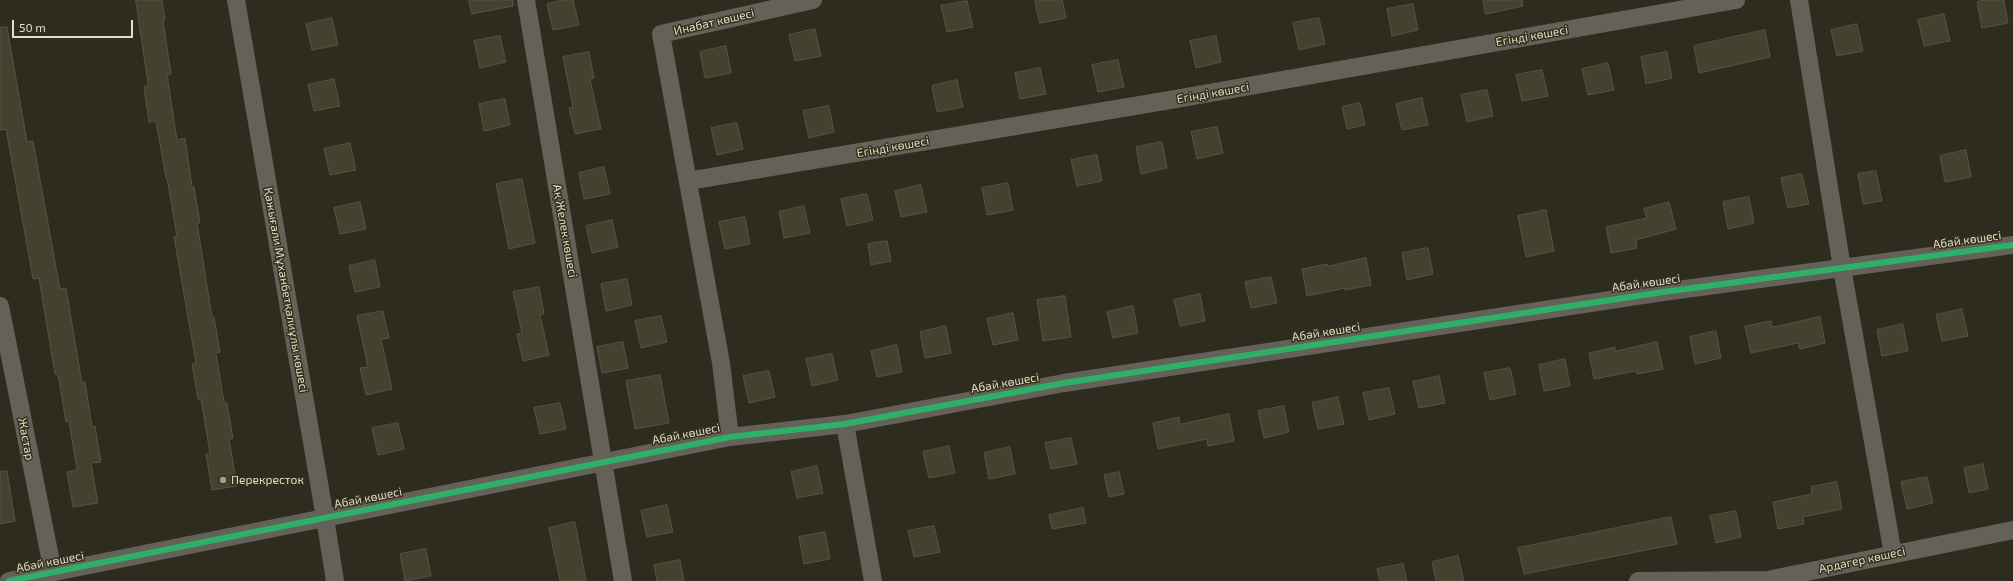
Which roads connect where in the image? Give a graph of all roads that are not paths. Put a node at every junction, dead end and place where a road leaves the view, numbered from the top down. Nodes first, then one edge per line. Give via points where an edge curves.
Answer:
1 (236, 0) edge
2 (526, 0) edge
3 (813, 0) edge
4 (1736, 0) edge
5 (1799, 0) edge
6 (688, 181) junction
7 (2013, 245) edge
8 (1842, 268) junction
9 (0, 306) edge
10 (845, 424) junction
11 (730, 436) junction
12 (604, 462) junction
13 (325, 518) junction
14 (2013, 530) edge
15 (1893, 554) junction
16 (53, 572) junction
17 (9, 581) edge
18 (335, 581) edge
19 (623, 581) edge
20 (873, 581) edge
21 (1638, 581) edge

1 - 13 street, Қажығали Мұханбетқалиұлы көшесі
2 - 12 street, Ақ Желек көшесі
3 - 6 street, Инабат көшесі via 661,34
4 - 6 street, Егінді көшесі via 1170,100
5 - 8 street
6 - 11 street via 721,363
7 - 8 street, Абай көшесі
8 - 10 street, Абай көшесі via 1663,292 1064,383
8 - 15 street
9 - 16 street, Жастар
10 - 11 street, Абай көшесі
10 - 20 street
11 - 12 street, Абай көшесі
12 - 13 street, Абай көшесі
12 - 19 street, Ақ Желек көшесі
13 - 16 street, Абай көшесі
13 - 18 street, Қажығали Мұханбетқалиұлы көшесі
14 - 15 street, Ардагер көшесі
15 - 21 street, Ардагер көшесі via 1767,580
16 - 17 street, Абай көшесі

